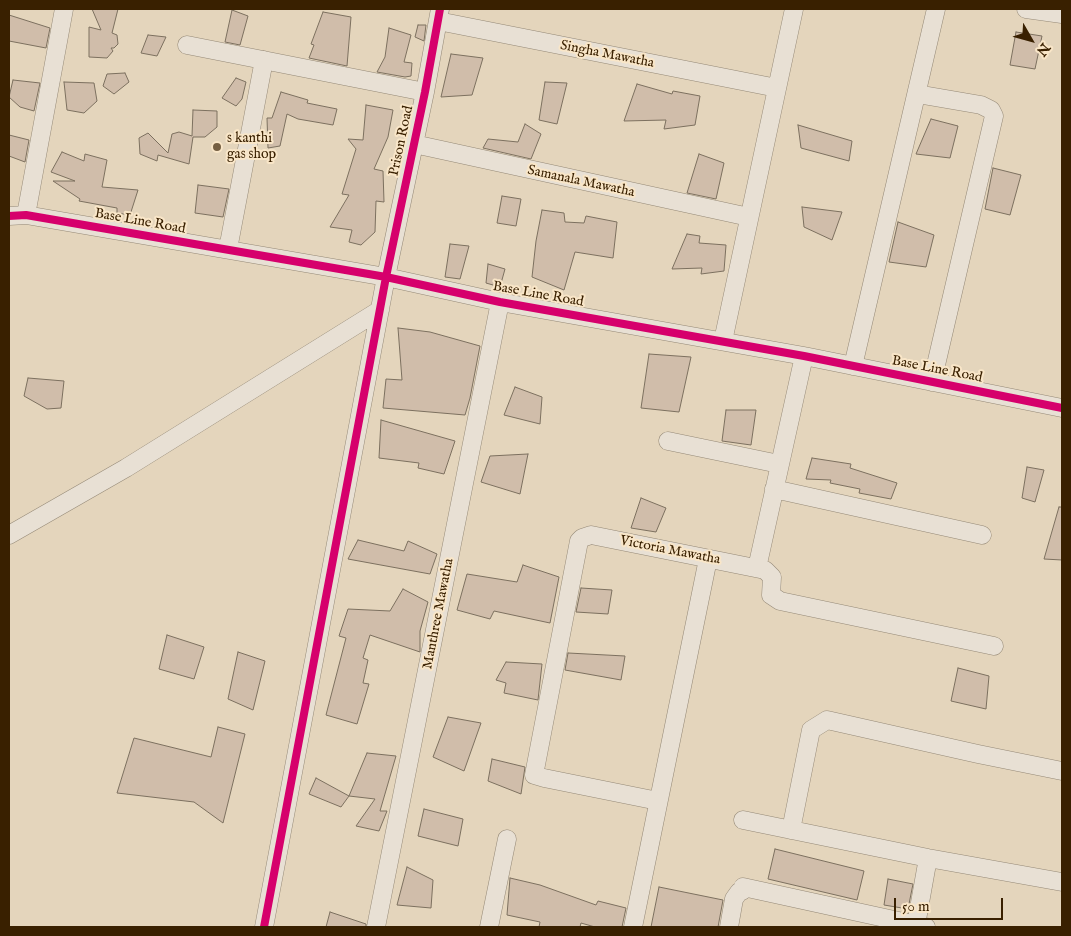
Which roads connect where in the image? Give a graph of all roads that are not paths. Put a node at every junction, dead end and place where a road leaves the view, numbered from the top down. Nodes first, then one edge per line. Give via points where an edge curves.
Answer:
1 (64, 9) edge
2 (794, 9) edge
3 (936, 9) edge
4 (1026, 9) edge
5 (1062, 14) edge
6 (439, 15) edge
7 (187, 45) dead end
8 (264, 60) junction
9 (777, 88) junction
10 (425, 92) junction
11 (917, 94) junction
12 (414, 144) junction
13 (17, 215) edge
14 (749, 217) junction
15 (228, 249) junction
16 (386, 277) junction
17 (500, 302) junction
18 (380, 310) junction
19 (723, 341) junction
20 (804, 356) junction
21 (853, 366) junction
22 (932, 382) junction
23 (1062, 408) edge
24 (668, 441) dead end
25 (779, 464) junction
26 (774, 489) junction
27 (9, 535) edge
28 (982, 535) dead end
29 (708, 559) junction
30 (757, 568) junction
31 (994, 646) dead end
32 (1062, 771) edge
33 (658, 801) junction
34 (743, 820) dead end
35 (791, 830) junction
36 (507, 839) dead end
37 (928, 858) junction
38 (1062, 882) edge
39 (921, 926) edge
40 (264, 927) edge
41 (376, 927) edge
42 (489, 927) edge
43 (633, 927) edge
44 (729, 927) edge

1 - 13 street
2 - 9 street
3 - 11 street
4 - 5 street
6 - 9 street, Singha Mawatha
6 - 10 street, Prison Road
7 - 8 street
8 - 10 street
8 - 15 street
9 - 14 street
10 - 12 street, Prison Road
11 - 21 street
11 - 22 street via 981,105 991,110 994,116
12 - 14 street, Samanala Mawatha
12 - 16 street, Prison Road
13 - 15 street, Base Line Road
14 - 19 street
15 - 16 street, Base Line Road
16 - 17 street, Base Line Road
16 - 18 street, Prison Road
17 - 19 street, Base Line Road
17 - 41 street, Manthree Mawatha
18 - 27 street via 126,468
18 - 40 street, Prison Road
19 - 20 street, Base Line Road
20 - 21 street, Base Line Road
20 - 25 street
21 - 22 street, Base Line Road
22 - 23 street, Base Line Road
24 - 25 street
25 - 26 street
26 - 28 street
26 - 30 street
29 - 30 street, Victoria Mawatha
29 - 33 street
29 - 33 street, Victoria Mawatha via 591,535 579,541 534,775
30 - 31 street via 772,577 770,595 780,602
32 - 35 street via 827,720 811,730
33 - 43 street
34 - 35 street
35 - 37 street
36 - 42 street
37 - 38 street
37 - 39 street
39 - 44 street via 743,887 734,899

